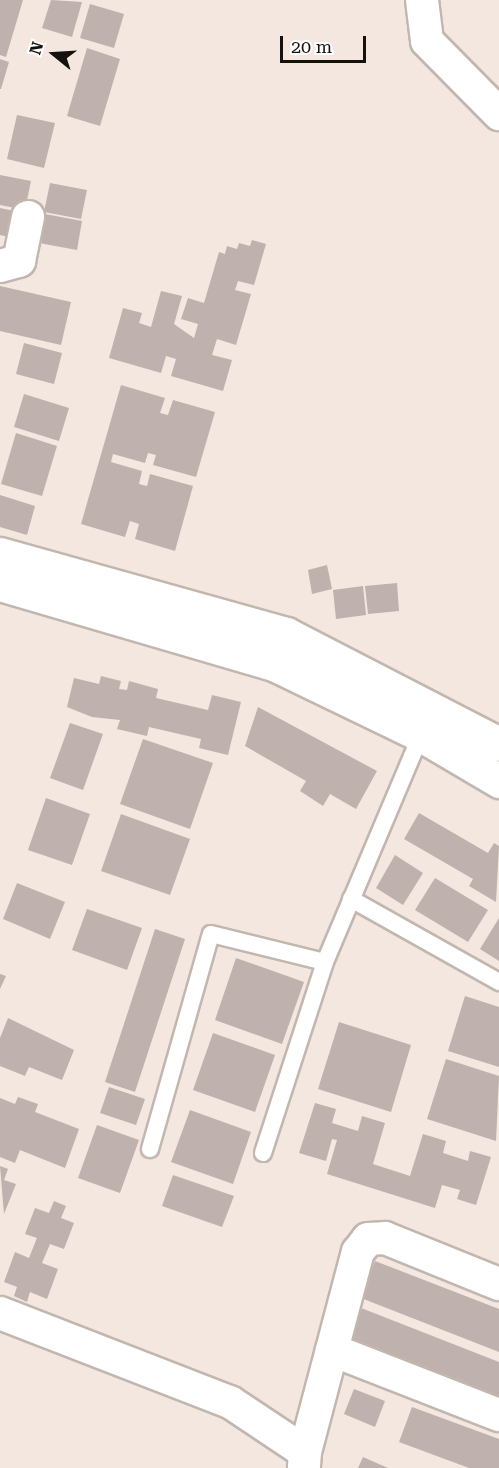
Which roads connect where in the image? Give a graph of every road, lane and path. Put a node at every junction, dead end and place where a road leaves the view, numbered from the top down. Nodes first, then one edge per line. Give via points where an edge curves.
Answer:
1 (422, 0) edge
2 (499, 114) edge
3 (28, 217) dead end
4 (0, 266) edge
5 (0, 554) edge
6 (0, 584) edge
7 (428, 721) junction
8 (499, 744) edge
9 (499, 781) edge
10 (351, 899) junction
11 (325, 962) junction
12 (499, 982) edge
13 (150, 1149) dead end
14 (264, 1153) dead end
15 (499, 1284) edge
16 (0, 1312) edge
17 (333, 1350) junction
18 (499, 1415) edge
19 (304, 1460) edge

1 - 2 street via 426,41
3 - 4 street via 19,261
5 - 7 street via 286,634
6 - 7 street via 274,664
7 - 8 street
7 - 9 street
7 - 10 lane
10 - 11 lane
10 - 12 lane
11 - 13 lane via 211,934
11 - 14 lane
15 - 17 street via 385,1238 368,1239 358,1252
16 - 19 street via 230,1402
17 - 18 street
17 - 19 street

